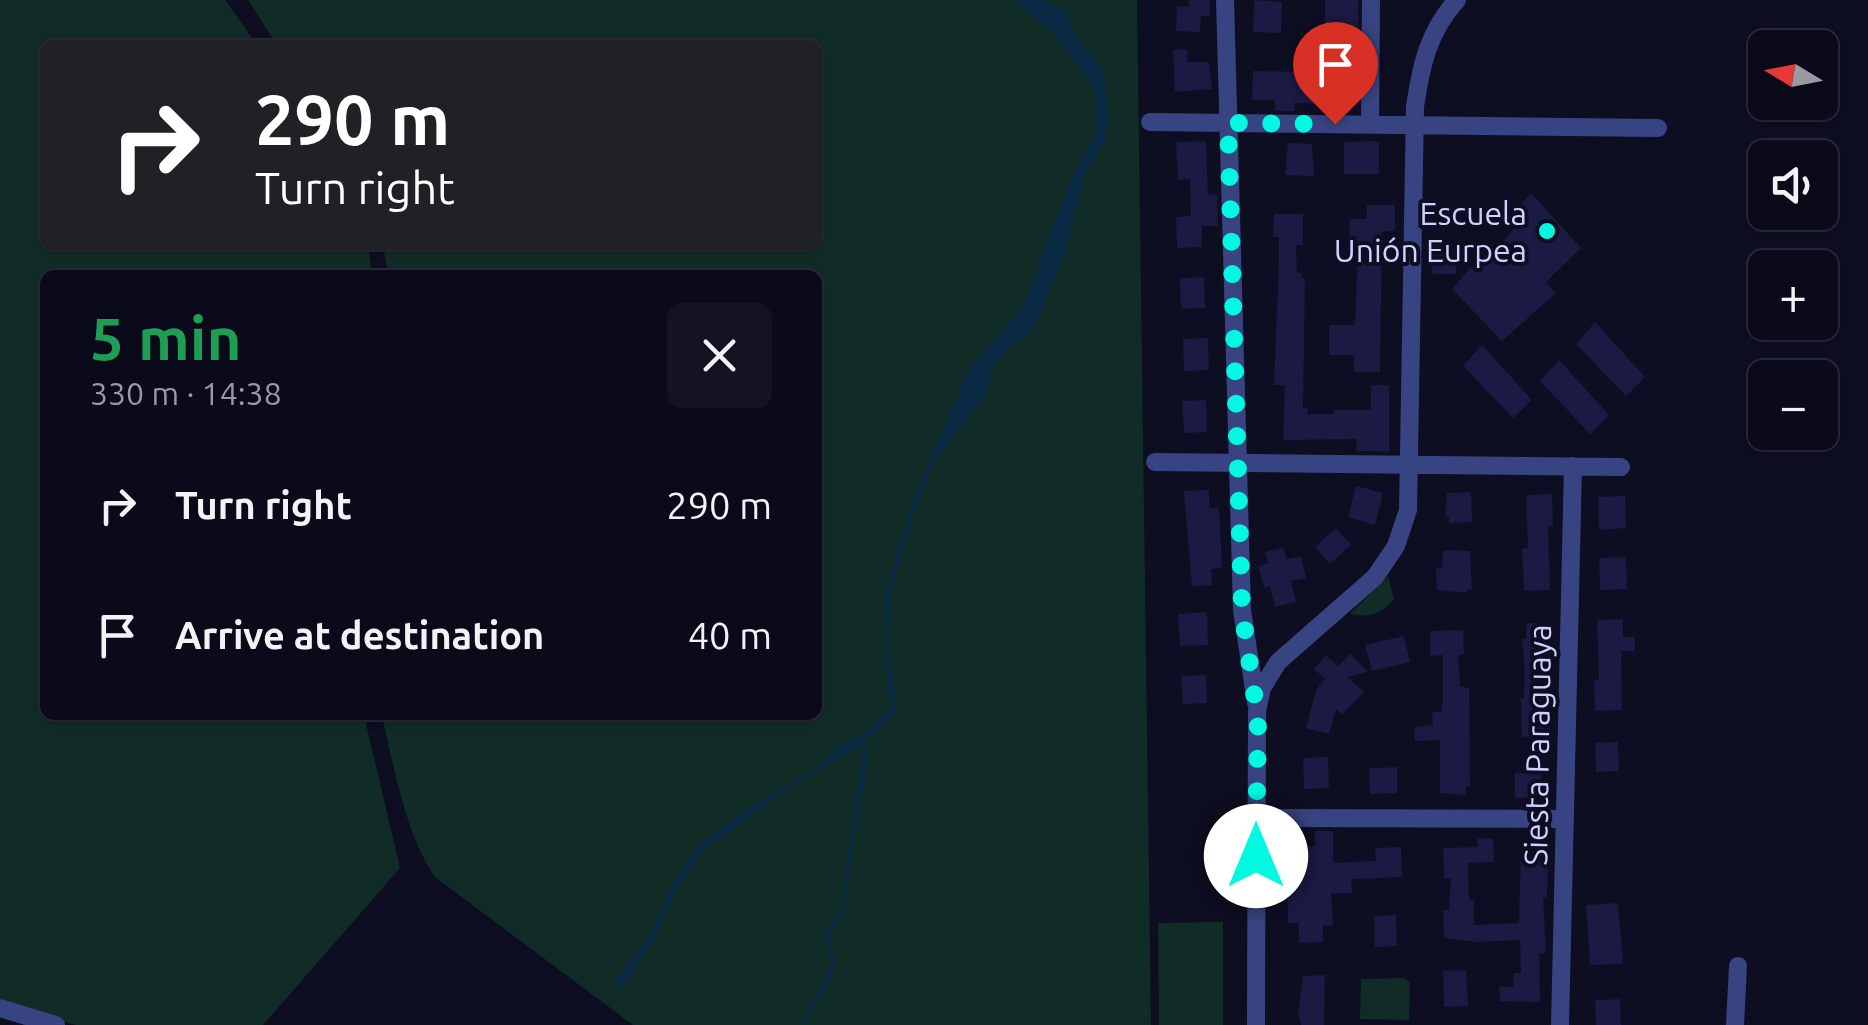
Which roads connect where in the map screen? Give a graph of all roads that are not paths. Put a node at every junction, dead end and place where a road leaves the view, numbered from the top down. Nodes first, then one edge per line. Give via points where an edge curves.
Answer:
1 (1225, 0) edge
2 (1371, 0) edge
3 (1457, 0) edge
4 (1150, 122) dead end
5 (1228, 123) junction
6 (1370, 124) junction
7 (1414, 125) junction
8 (1658, 128) dead end
9 (1155, 462) dead end
10 (1238, 462) junction
11 (1409, 464) junction
12 (1573, 466) junction
13 (1621, 467) dead end
14 (1257, 711) junction
15 (1257, 818) junction
16 (1565, 819) junction
17 (1738, 966) dead end
18 (0, 1008) edge
19 (56, 1025) edge
20 (1256, 1025) edge
21 (1560, 1025) edge
22 (1735, 1025) edge

1 - 5 street
2 - 6 street
3 - 7 street via 1435,27 1421,65
4 - 5 street
5 - 6 street
5 - 10 street
6 - 7 street
7 - 8 street
7 - 11 street
9 - 10 street
10 - 11 street
10 - 14 street via 1242,610
11 - 12 street
11 - 14 street via 1408,510 1396,546 1376,577 1278,662
12 - 13 street
12 - 16 street, Siesta Paraguaya
14 - 15 street
15 - 16 street
15 - 20 street
16 - 21 street, Siesta Paraguaya
17 - 22 street
18 - 19 street

